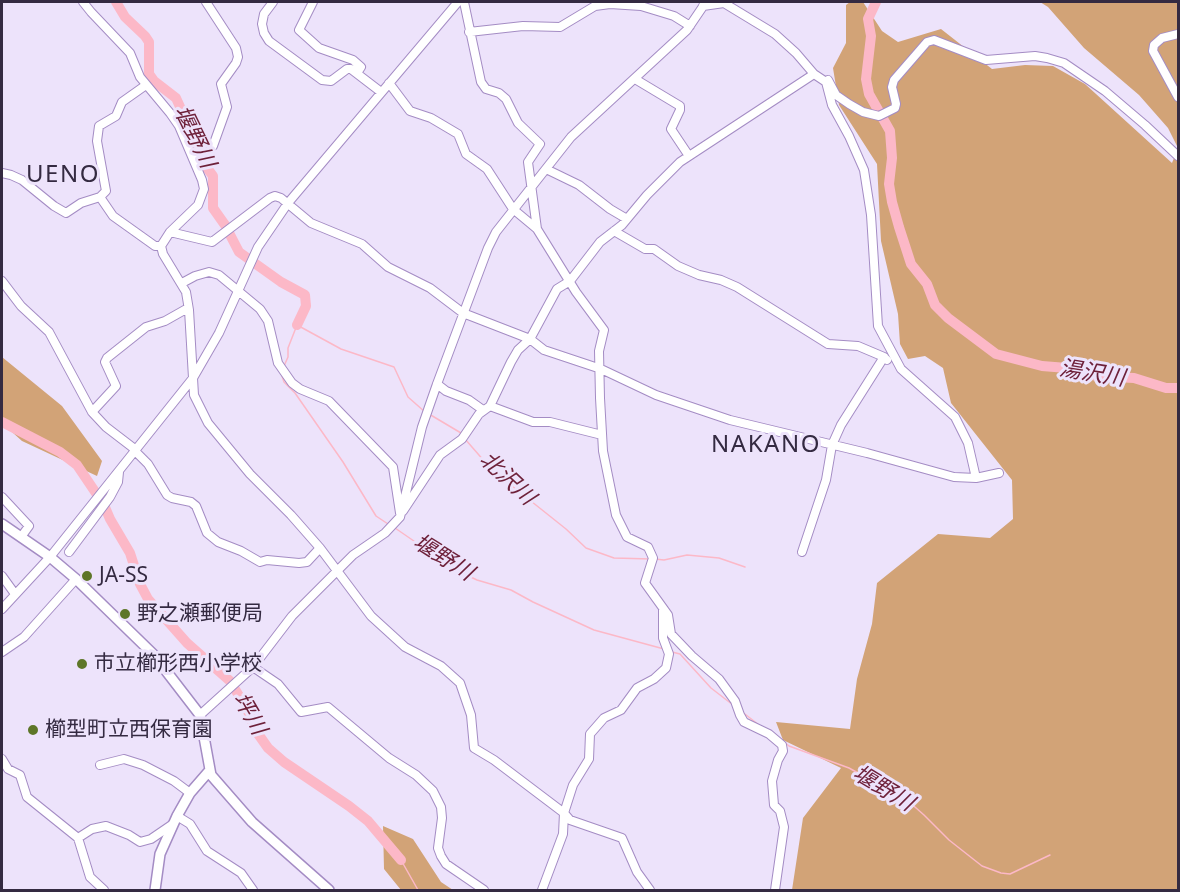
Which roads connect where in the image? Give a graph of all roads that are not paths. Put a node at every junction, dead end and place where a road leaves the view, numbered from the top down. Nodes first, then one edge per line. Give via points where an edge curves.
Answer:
1 (84, 2) edge
2 (206, 2) edge
3 (273, 2) edge
4 (313, 2) edge
5 (458, 2) edge
6 (464, 2) edge
7 (609, 3) edge
8 (705, 4) edge
9 (690, 26) junction
10 (469, 32) junction
11 (1179, 34) edge
12 (357, 73) junction
13 (814, 74) junction
14 (822, 78) junction
15 (635, 79) junction
16 (389, 83) junction
17 (146, 85) junction
18 (381, 92) junction
19 (1179, 97) edge
20 (689, 156) junction
21 (1179, 156) edge
22 (197, 157) junction
23 (546, 169) junction
24 (2, 173) edge
25 (530, 188) junction
26 (100, 196) junction
27 (288, 203) junction
28 (513, 209) junction
29 (627, 219) junction
30 (537, 229) junction
31 (614, 231) junction
32 (170, 232) junction
33 (161, 246) junction
34 (2, 281) edge
35 (570, 281) junction
36 (182, 283) junction
37 (238, 290) junction
38 (188, 308) junction
39 (463, 313) junction
40 (530, 339) junction
41 (884, 357) junction
42 (601, 369) junction
43 (901, 369) junction
44 (193, 378) junction
45 (437, 384) junction
46 (487, 408) junction
47 (92, 412) junction
48 (602, 435) junction
49 (832, 445) junction
50 (135, 451) junction
51 (119, 470) junction
52 (999, 473) dead end
53 (976, 478) junction
54 (2, 497) edge
55 (400, 516) junction
56 (2, 524) edge
57 (21, 537) junction
58 (320, 548) junction
59 (69, 552) dead end
60 (802, 552) dead end
61 (50, 557) junction
62 (338, 570) junction
63 (2, 576) edge
64 (76, 579) junction
65 (15, 594) junction
66 (663, 608) junction
67 (2, 609) edge
68 (2, 652) edge
69 (250, 669) junction
70 (200, 715) junction
71 (2, 759) edge
72 (100, 765) dead end
73 (210, 770) junction
74 (190, 793) junction
75 (564, 813) junction
76 (175, 820) junction
77 (78, 838) junction
78 (104, 891) edge
79 (155, 891) edge
80 (253, 891) edge
81 (329, 891) edge
82 (484, 891) edge
83 (542, 891) edge
84 (650, 891) edge
85 (775, 891) edge

1 - 17 street via 130,53
2 - 22 street via 238,57 221,84 226,107 213,146
3 - 12 street via 262,24 269,41 322,80 331,81 347,69
4 - 12 street via 299,30 320,48 353,60 361,67
5 - 16 street
6 - 10 street
7 - 9 street via 640,6 674,16
7 - 10 street via 595,6 560,27 523,26
8 - 9 street
8 - 13 street via 724,3 775,34
9 - 15 street
10 - 25 street via 481,82 506,99 518,123 540,144 528,162
11 - 19 street via 1162,38 1153,51
12 - 18 street
13 - 14 street
13 - 20 street
14 - 21 street via 849,104 879,116 896,104 894,80 927,42 934,40 986,60 1035,56 1064,63 1105,91
14 - 43 street via 864,170 878,326
15 - 20 street via 680,106 671,129
15 - 23 street via 571,137
16 - 18 street
16 - 28 street via 410,111 458,134 466,153 487,169
17 - 22 street via 170,113
17 - 26 street via 122,102 116,116 99,126 106,191
18 - 27 street
20 - 29 street via 646,195
22 - 32 street via 202,197 193,212
23 - 25 street
23 - 29 street via 579,185
24 - 26 street via 22,180 66,213
25 - 28 street
25 - 30 street
26 - 33 street via 113,216 155,246
27 - 32 street via 275,196 270,198 216,240 207,242
27 - 37 street via 255,253
27 - 39 street via 311,223 362,244 388,267 430,288
28 - 30 street
28 - 39 street via 488,248
29 - 31 street
30 - 35 street
31 - 35 street via 600,242
31 - 41 street via 645,249 654,249 678,266 737,287 828,344 858,346
32 - 33 street
33 - 36 street
34 - 47 street via 49,332
35 - 40 street via 556,289
35 - 42 street via 604,330 599,351
36 - 37 street via 209,272
36 - 38 street
37 - 44 street
37 - 55 street via 268,321 275,355 292,383 329,401 393,467
38 - 44 street
38 - 47 street via 146,327 107,358 105,362 116,386
39 - 40 street
39 - 45 street
40 - 42 street via 544,350
40 - 46 street via 518,350
41 - 43 street
41 - 49 street
42 - 48 street
42 - 49 street via 687,406
43 - 53 street via 955,417 968,444
44 - 50 street
44 - 58 street via 200,410 215,432
45 - 46 street
45 - 55 street
46 - 48 street via 533,422 550,422
46 - 55 street via 478,414 464,436 440,455
47 - 50 street
48 - 66 street via 615,515 627,537 648,547 652,560 645,583
49 - 53 street via 954,477
49 - 60 street via 826,480
50 - 51 street
50 - 58 street via 167,495 196,506 207,533 219,542 260,562 307,562
51 - 59 street via 110,497
51 - 61 street
52 - 53 street
54 - 57 street via 29,526
55 - 62 street
56 - 57 main road
57 - 61 main road
58 - 62 street
61 - 64 main road
61 - 65 street
62 - 69 street via 292,616
62 - 75 street via 371,616 405,647 441,666 460,683 471,715 474,748
63 - 65 street
64 - 68 street via 24,637
64 - 70 main road via 153,654
65 - 67 street
66 - 75 street via 666,668 637,688 621,710 604,718 590,734 589,759 573,785
66 - 85 street via 671,634 719,679 744,722 782,745 772,782 774,805 784,827
69 - 70 street
69 - 82 street via 278,684 301,712 328,707 433,791 441,807 441,856 446,864
70 - 73 main road
71 - 77 street via 8,769 20,774 27,797
72 - 74 street via 124,759 143,765
73 - 74 main road
73 - 81 main road via 252,822
74 - 76 main road
75 - 83 street via 563,834
75 - 84 street via 570,820 622,838
76 - 77 street via 141,842 106,826
76 - 79 main road via 160,854
76 - 80 street via 190,824 207,851 241,873
77 - 78 street via 90,877

